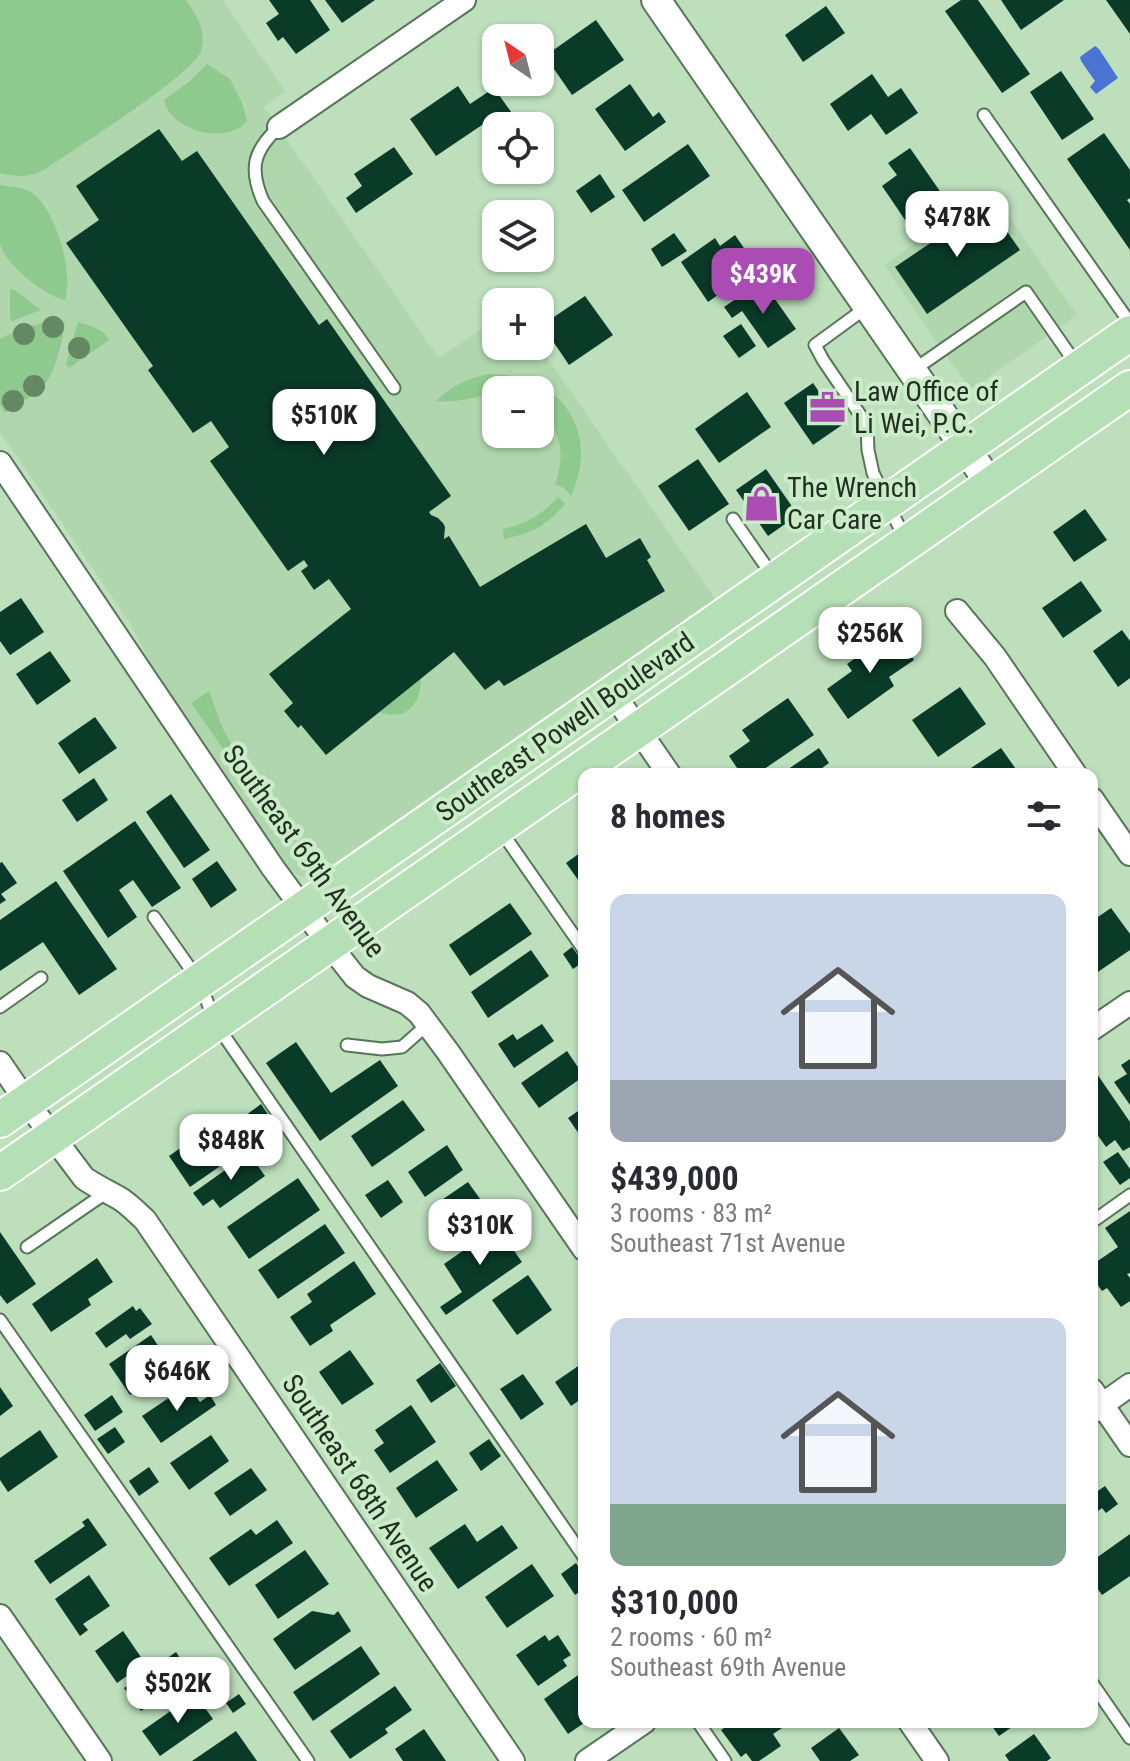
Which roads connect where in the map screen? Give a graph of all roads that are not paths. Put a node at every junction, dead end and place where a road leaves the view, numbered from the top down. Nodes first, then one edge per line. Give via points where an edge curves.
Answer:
1 (464, 0) edge
2 (656, 0) edge
3 (984, 115) dead end
4 (279, 127) joint
5 (867, 307) junction
6 (1130, 323) edge
7 (1130, 333) edge
8 (1079, 369) junction
9 (911, 371) junction
10 (394, 388) dead end
11 (1130, 388) edge
12 (965, 448) junction
13 (0, 463) edge
14 (991, 485) junction
15 (888, 502) junction
16 (733, 519) dead end
17 (907, 543) junction
18 (776, 580) junction
19 (957, 611) dead end
20 (613, 693) junction
21 (638, 730) junction
22 (584, 768) edge
23 (665, 768) edge
24 (1071, 768) edge
25 (578, 772) edge
26 (1098, 808) edge
27 (499, 827) junction
28 (1130, 854) edge
29 (303, 909) junction
30 (154, 917) dead end
31 (578, 941) edge
32 (329, 944) junction
33 (41, 978) dead end
34 (199, 981) junction
35 (1130, 1003) edge
36 (0, 1007) edge
37 (216, 1024) junction
38 (428, 1024) junction
39 (1098, 1025) edge
40 (347, 1045) dead end
41 (0, 1063) edge
42 (13, 1110) edge
43 (53, 1136) junction
44 (0, 1173) edge
45 (107, 1192) junction
46 (1130, 1195) edge
47 (1098, 1218) edge
48 (578, 1240) edge
49 (27, 1247) dead end
50 (0, 1320) edge
51 (1130, 1385) edge
52 (1098, 1401) edge
53 (1098, 1406) edge
54 (1130, 1445) edge
55 (578, 1548) edge
56 (0, 1616) edge
57 (1098, 1692) edge
58 (635, 1728) edge
59 (702, 1728) edge
60 (914, 1728) edge
61 (1130, 1738) edge
62 (100, 1761) edge
63 (308, 1761) edge
64 (513, 1761) edge
65 (587, 1761) edge
66 (725, 1761) edge
67 (937, 1761) edge

1 - 4 street
2 - 5 street
3 - 6 lane
4 - 10 lane via 258,153 256,186
5 - 9 street
5 - 15 lane via 815,345 867,425 873,473
7 - 8 main road, Southeast Powell Boulevard
8 - 9 lane via 1026,292
8 - 12 main road, Southeast Powell Boulevard
9 - 12 street
11 - 14 main road, Southeast Powell Boulevard
12 - 14 street
12 - 15 main road, Southeast Powell Boulevard
13 - 29 street, Southeast 69th Avenue
14 - 17 main road, Southeast Powell Boulevard
15 - 17 lane
15 - 18 main road, Southeast Powell Boulevard
16 - 18 lane
17 - 21 main road, Southeast Powell Boulevard
18 - 20 main road, Southeast Powell Boulevard
19 - 24 street
20 - 21 street
20 - 29 main road, Southeast Powell Boulevard
21 - 22 main road, Southeast Powell Boulevard
21 - 23 street
25 - 27 main road, Southeast Powell Boulevard
26 - 28 street
27 - 31 lane
27 - 32 main road, Southeast Powell Boulevard
29 - 32 street, Southeast 69th Avenue
29 - 34 main road, Southeast Powell Boulevard
30 - 34 lane
32 - 37 main road, Southeast Powell Boulevard
32 - 38 street, Southeast 69th Avenue via 355,977 407,1003
33 - 36 lane
34 - 37 lane
34 - 42 main road, Southeast Powell Boulevard
35 - 39 street
37 - 43 main road, Southeast Powell Boulevard
37 - 55 lane
38 - 40 lane via 402,1047
38 - 48 street, Southeast 69th Avenue
41 - 42 street, Southeast 68th Avenue
42 - 43 street, Southeast 68th Avenue
43 - 44 main road, Southeast Powell Boulevard
43 - 45 street, Southeast 68th Avenue via 84,1178
45 - 49 lane
45 - 64 street, Southeast 68th Avenue via 145,1220
46 - 47 lane
50 - 63 lane
51 - 52 street
53 - 54 street
56 - 62 street
57 - 61 lane
58 - 65 street
59 - 66 lane
60 - 67 street

